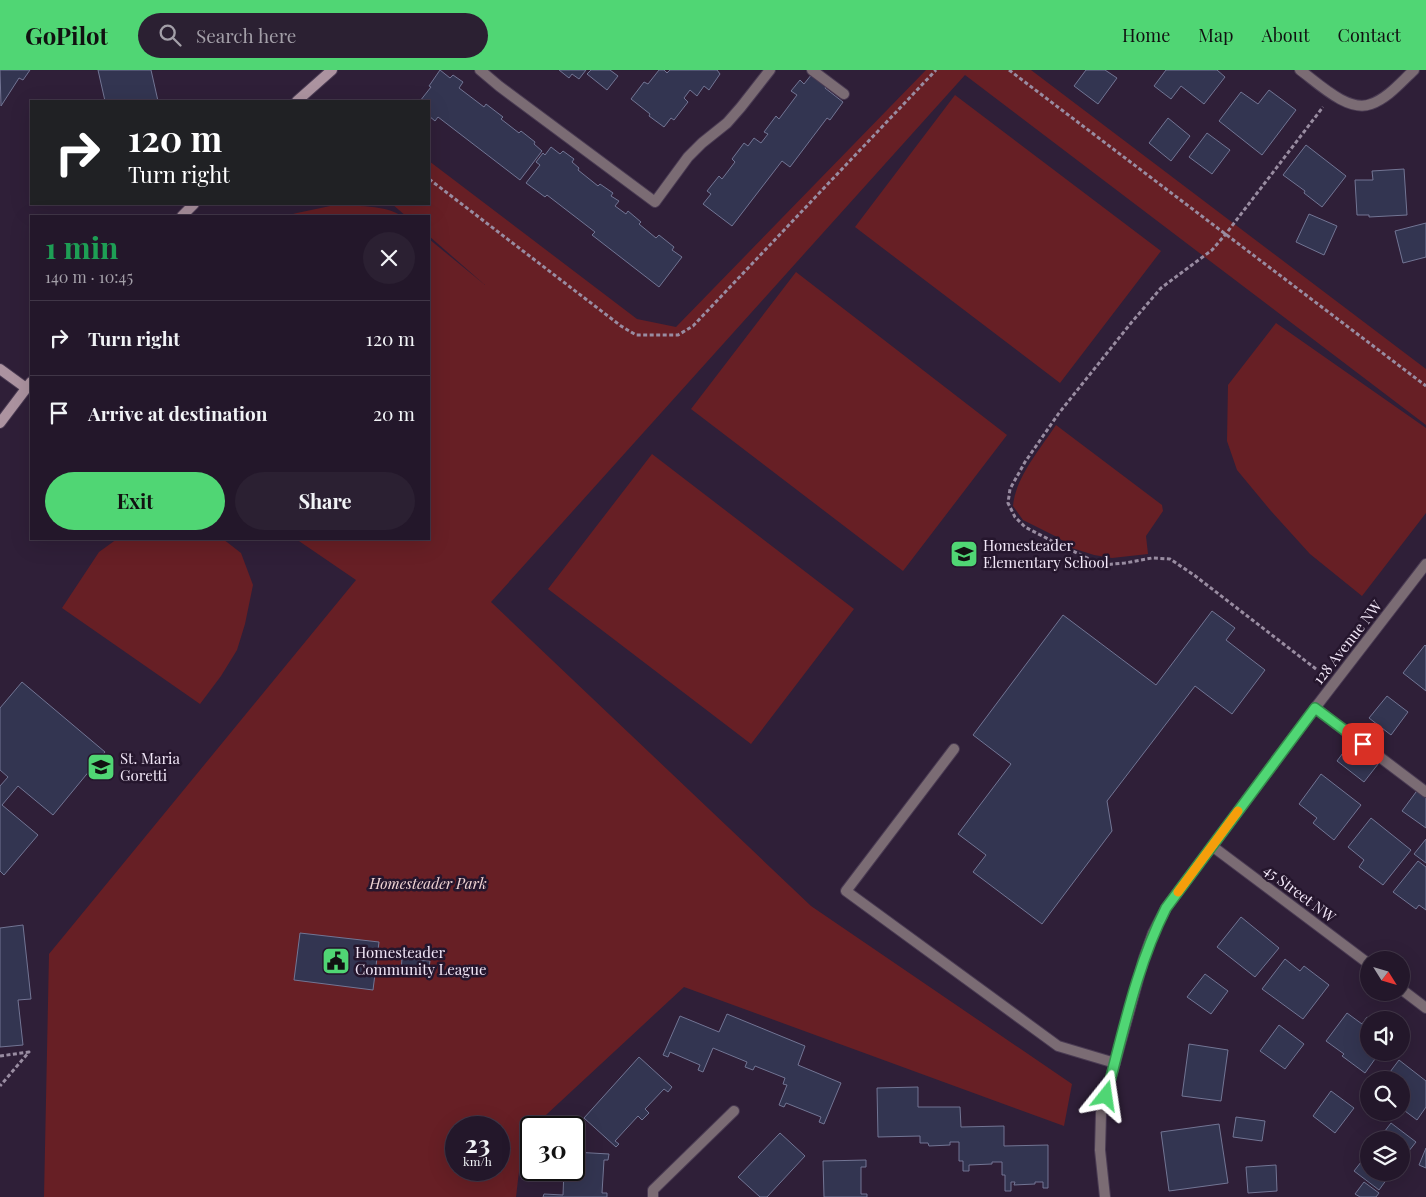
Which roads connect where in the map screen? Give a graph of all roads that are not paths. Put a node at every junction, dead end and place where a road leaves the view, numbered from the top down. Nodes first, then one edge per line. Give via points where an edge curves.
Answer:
1 (332, 70) edge
2 (480, 70) edge
3 (770, 70) edge
4 (812, 70) edge
5 (1300, 70) edge
6 (1414, 70) edge
7 (844, 94) dead end
8 (298, 100) edge
9 (193, 205) edge
10 (183, 215) edge
11 (0, 369) edge
12 (29, 385) edge
13 (0, 423) edge
14 (1426, 565) edge
15 (1315, 708) junction
16 (954, 749) dead end
17 (1426, 792) edge
18 (1212, 846) junction
19 (1360, 957) edge
20 (1410, 996) edge
21 (1426, 1008) edge
22 (1115, 1063) junction
23 (734, 1111) dead end
24 (653, 1197) edge
25 (1105, 1197) edge

1 - 8 street
2 - 3 street via 655,202 688,157 727,123
4 - 7 street
5 - 6 street via 1346,103 1360,107 1380,100
9 - 10 street
11 - 12 street
12 - 13 street
14 - 15 street, 128 Avenue NW
15 - 17 street
15 - 18 street, 128 Avenue NW
16 - 22 street via 846,891 1058,1046
18 - 19 street, 45 Street NW
18 - 22 street, 128 Avenue NW via 1166,908 1154,933
20 - 21 street
22 - 25 street, 128 Avenue NW via 1101,1113 1100,1150
23 - 24 street via 653,1190

